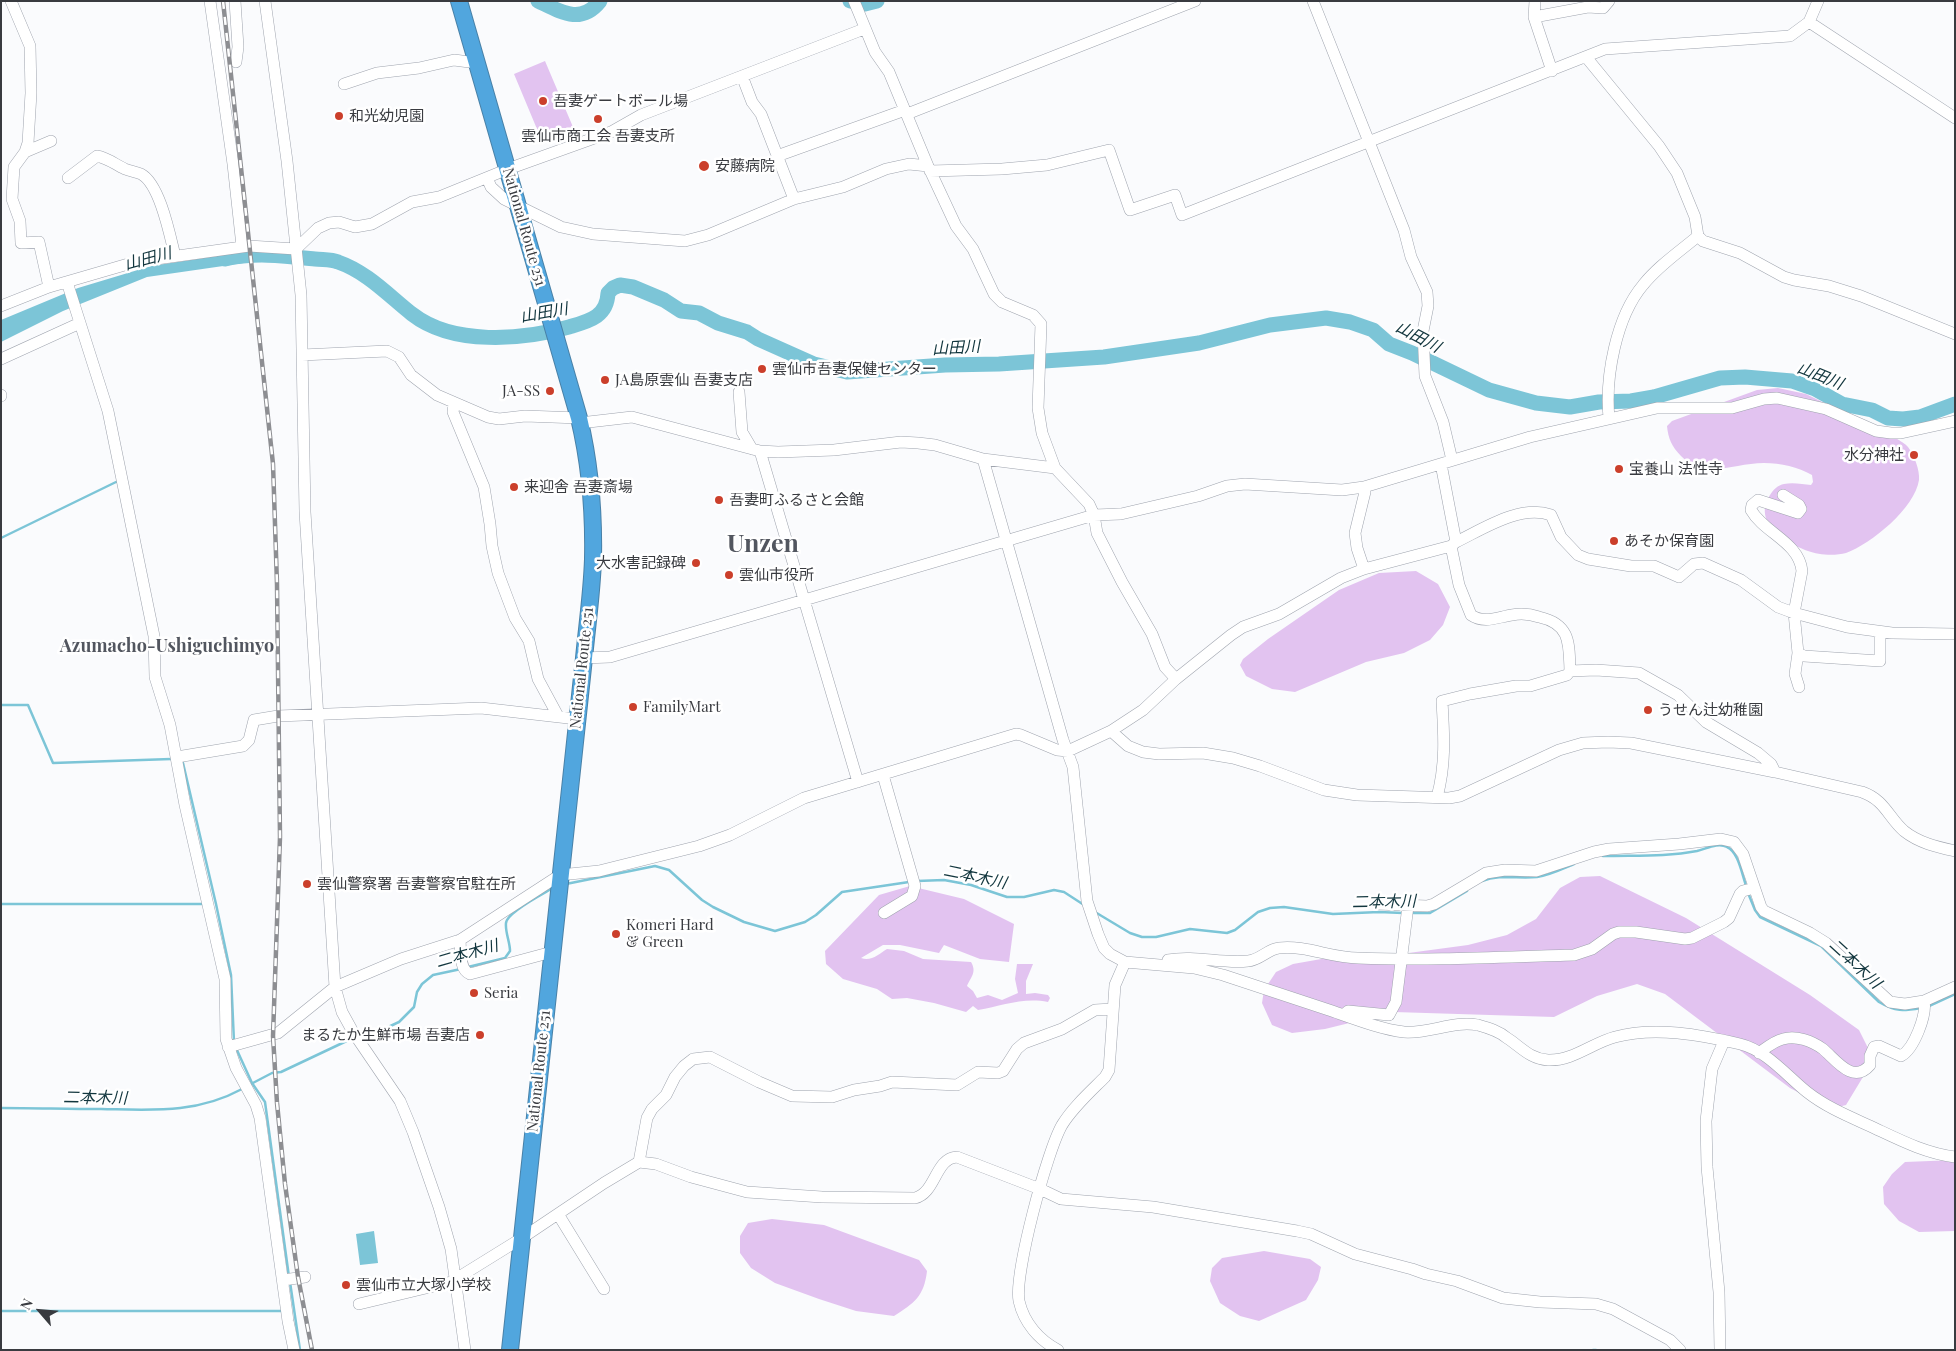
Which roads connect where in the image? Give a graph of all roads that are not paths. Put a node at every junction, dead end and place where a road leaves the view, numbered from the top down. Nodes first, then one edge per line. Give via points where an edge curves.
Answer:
1 (11, 1) edge
2 (210, 1) edge
3 (235, 1) edge
4 (265, 1) edge
5 (459, 1) edge
6 (1195, 1) edge
7 (1313, 1) edge
8 (1535, 1) edge
9 (1609, 1) edge
10 (1818, 1) edge
11 (854, 3) edge
12 (1534, 17) junction
13 (1809, 22) junction
14 (864, 29) junction
15 (1586, 57) junction
16 (236, 62) dead end
17 (476, 63) junction
18 (1552, 70) junction
19 (742, 76) junction
20 (344, 84) dead end
21 (906, 112) junction
22 (1955, 118) edge
23 (51, 141) dead end
24 (1369, 142) junction
25 (25, 152) junction
26 (777, 156) junction
27 (508, 169) junction
28 (929, 169) junction
29 (68, 178) dead end
30 (487, 178) junction
31 (794, 199) junction
32 (6, 200) edge
33 (519, 207) junction
34 (1698, 236) junction
35 (242, 246) junction
36 (296, 252) junction
37 (175, 256) junction
38 (67, 284) junction
39 (50, 287) junction
40 (1, 306) edge
41 (79, 321) junction
42 (1955, 334) edge
43 (302, 355) junction
44 (1, 358) edge
45 (739, 392) dead end
46 (454, 404) junction
47 (1609, 415) junction
48 (580, 420) junction
49 (1955, 421) edge
50 (756, 450) junction
51 (983, 459) junction
52 (1447, 462) junction
53 (1055, 468) junction
54 (1364, 487) junction
55 (1783, 495) dead end
56 (1094, 515) junction
57 (1007, 541) junction
58 (1454, 544) junction
59 (1364, 569) junction
60 (804, 599) junction
61 (1794, 613) junction
62 (1880, 632) junction
63 (1955, 634) edge
64 (1798, 653) junction
65 (584, 658) junction
66 (1570, 671) junction
67 (1176, 679) junction
68 (1799, 688) dead end
69 (318, 714) junction
70 (558, 716) junction
71 (577, 718) junction
72 (1112, 731) junction
73 (1068, 751) junction
74 (177, 757) junction
75 (1775, 772) junction
76 (883, 775) junction
77 (858, 782) junction
78 (1437, 797) junction
79 (1955, 851) edge
80 (559, 882) junction
81 (1750, 889) junction
82 (1377, 904) dead end
83 (1407, 910) junction
84 (884, 913) dead end
85 (460, 940) junction
86 (552, 952) junction
87 (1402, 960) junction
88 (1125, 962) junction
89 (1165, 965) junction
90 (335, 986) junction
91 (1955, 987) edge
92 (1925, 1005) junction
93 (1112, 1009) junction
94 (1344, 1015) junction
95 (1724, 1041) junction
96 (228, 1047) junction
97 (1759, 1053) junction
98 (1955, 1157) edge
99 (639, 1162) junction
100 (703, 1181) junction
101 (1040, 1189) junction
102 (749, 1198) dead end
103 (558, 1214) junction
104 (522, 1238) junction
105 (305, 1277) dead end
106 (283, 1280) junction
107 (454, 1280) junction
108 (604, 1289) dead end
109 (359, 1304) dead end
110 (294, 1350) edge
111 (465, 1350) edge
112 (510, 1350) edge
113 (1058, 1350) edge
114 (1680, 1350) edge
115 (1720, 1350) edge

1 - 25 street via 30,46 31,93
2 - 35 street
3 - 16 street
4 - 36 street
5 - 17 highway, National Route 251
6 - 21 street
7 - 24 street
8 - 12 street
9 - 12 street via 1602,8 1588,7
10 - 13 street
11 - 14 street
12 - 18 street
13 - 15 street via 1790,36 1605,49
13 - 22 street
14 - 19 street
14 - 21 street via 889,72
15 - 18 street
15 - 34 street via 1659,146 1677,173 1695,218
17 - 20 street via 454,60 377,73
17 - 27 highway, National Route 251
18 - 24 street
19 - 26 street
19 - 27 street via 641,115 611,132
21 - 26 street
21 - 28 street
23 - 25 street
24 - 28 street via 1182,215 1175,195 1130,210 1109,150 1046,165
24 - 52 street via 1427,292 1423,342 1425,376 1443,422
25 - 32 street via 14,166
26 - 31 street
27 - 30 street
27 - 33 highway, National Route 251
28 - 31 street via 899,165 843,186
28 - 53 street via 994,294 1002,302 1039,321 1042,329 1038,408 1042,433
29 - 37 street via 97,156 142,174 150,182 162,208
30 - 33 street via 498,195
30 - 36 street via 439,197 412,202 372,224 355,227 339,222 329,223 318,228
31 - 33 street via 708,235 685,241 593,234 562,227
32 - 39 street via 20,221 21,243 39,242
33 - 48 highway, National Route 251
34 - 42 street via 1703,241 1740,253 1784,277 1861,296
34 - 47 street via 1655,271 1641,286 1627,312 1613,355
35 - 36 street
35 - 37 street
36 - 43 street
37 - 38 street via 135,262
38 - 39 street
38 - 41 street
39 - 40 street
41 - 44 street
41 - 74 street via 108,411 154,636 155,677
43 - 46 street via 387,351 399,357 422,386
43 - 69 street via 305,512
45 - 50 street via 742,432
46 - 48 street via 499,419 525,416
46 - 70 street via 453,412 484,488 498,573 515,618 529,641 538,679
47 - 49 street via 1657,408 1727,408 1777,398 1826,409 1876,431 1891,433
47 - 52 street
48 - 50 street via 632,417
48 - 65 highway, National Route 251 via 593,509 593,561
50 - 51 street via 834,450 901,442 935,445
50 - 60 street
51 - 53 street
51 - 57 street
52 - 54 street
52 - 58 street
53 - 56 street
54 - 56 street via 1342,490 1246,484 1121,514
54 - 59 street via 1355,533
55 - 61 street via 1799,505 1798,513 1758,500 1751,510 1799,558 1802,570
56 - 57 street
56 - 67 street via 1097,533 1152,634 1165,667
57 - 60 street
57 - 73 street
58 - 59 street
58 - 61 street via 1512,516 1551,515 1561,538 1578,555 1631,566 1654,566 1679,577 1694,564 1704,563 1741,580 1778,607
58 - 66 street via 1459,585 1471,615 1483,620 1526,613 1550,619 1563,630 1568,640
59 - 67 street via 1341,578 1279,614 1243,627
60 - 65 street via 610,657
60 - 77 street
61 - 62 street
61 - 64 street
62 - 63 street
62 - 64 street via 1880,661
64 - 68 street via 1795,674
65 - 71 highway, National Route 251
66 - 75 street via 1639,673 1678,695 1706,722 1758,752
66 - 78 street via 1567,675 1530,686 1479,692 1442,701 1445,743 1442,782
67 - 72 street via 1143,710
69 - 70 street via 481,708
69 - 74 street via 257,718 252,724 249,740 243,746
69 - 90 street
70 - 71 street
71 - 80 highway, National Route 251
72 - 73 street
72 - 78 street via 1128,746 1143,752 1203,753 1233,758 1324,790 1357,795
73 - 76 street via 1016,734
73 - 88 street via 1073,767 1088,907 1104,948
74 - 96 street via 225,979
75 - 78 street via 1631,743 1583,743 1559,750 1460,796
75 - 79 street via 1872,796 1909,834 1927,844
76 - 77 street
76 - 84 street via 914,890 912,896
77 - 80 street via 804,798 730,835 698,846
80 - 85 street
80 - 86 highway, National Route 251
81 - 83 street via 1739,848 1734,842 1721,839 1609,849 1536,871 1495,870 1479,876 1434,904
81 - 87 street via 1724,922 1692,938 1619,932 1592,949 1574,955
81 - 92 street via 1764,911 1826,943 1890,1002
82 - 83 street
83 - 87 street
85 - 86 street via 464,966 470,974
85 - 90 street via 401,959
86 - 104 highway, National Route 251
87 - 89 street via 1345,958 1311,950 1276,948 1247,962 1170,959
87 - 94 street via 1396,1002 1391,1014 1348,1010
88 - 89 street
88 - 93 street via 1115,985
89 - 94 street via 1223,975
90 - 96 street via 278,1033
90 - 107 street via 342,1012 400,1101 439,1207 451,1249
91 - 92 street
92 - 97 street via 1914,1040 1905,1054 1901,1056 1879,1046 1874,1047 1870,1065 1861,1072 1853,1073 1842,1068 1822,1048 1796,1038 1783,1039
93 - 99 street via 1095,1010 1062,1029 1024,1044 1003,1071 978,1072 957,1085 892,1082 832,1097 792,1096 710,1057 693,1060 675,1077 666,1096 647,1118
93 - 101 street via 1109,1070 1062,1126 1053,1143
94 - 95 street via 1404,1032 1475,1024 1506,1037 1533,1057 1547,1060 1562,1059 1616,1036 1646,1032 1699,1035
95 - 97 street via 1743,1044
95 - 115 street via 1712,1069 1706,1121 1719,1292
96 - 106 street via 260,1118
97 - 98 street via 1808,1093 1842,1113 1916,1148
99 - 100 street via 656,1164
99 - 103 street
100 - 101 street via 747,1192 832,1198 915,1198 925,1193 946,1161 957,1157
100 - 102 street via 708,1187
101 - 113 street via 1018,1290 1030,1327 1046,1344
101 - 114 street via 1061,1199 1153,1207 1311,1234 1355,1254 1457,1281 1503,1298 1596,1304 1613,1309 1670,1340
103 - 104 street
103 - 108 street
104 - 107 street
104 - 112 highway, National Route 251
105 - 106 street
106 - 110 street
107 - 109 street
107 - 111 street

